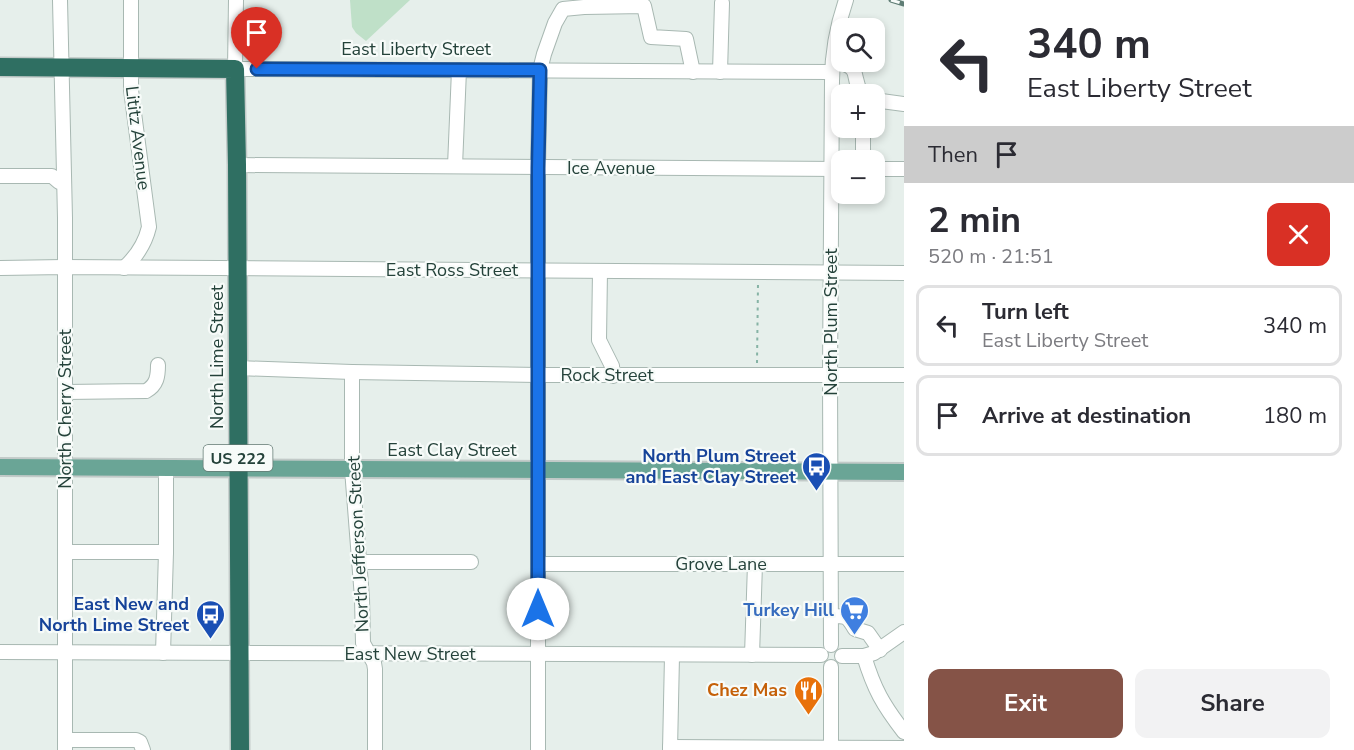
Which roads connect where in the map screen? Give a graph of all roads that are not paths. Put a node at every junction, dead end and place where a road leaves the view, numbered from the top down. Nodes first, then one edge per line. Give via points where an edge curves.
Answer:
1 (60, 0) edge
2 (131, 0) edge
3 (236, 0) edge
4 (846, 0) edge
5 (722, 3) dead end
6 (841, 18) edge
7 (0, 67) edge
8 (63, 68) junction
9 (130, 68) junction
10 (235, 69) junction
11 (459, 70) junction
12 (540, 70) junction
13 (831, 71) edge
14 (693, 72) junction
15 (720, 72) junction
16 (832, 72) edge
17 (834, 72) edge
18 (853, 84) edge
19 (885, 101) edge
20 (904, 104) edge
21 (836, 150) edge
22 (237, 165) junction
23 (455, 166) junction
24 (538, 168) junction
25 (831, 169) edge
26 (885, 169) edge
27 (904, 169) edge
28 (0, 176) edge
29 (58, 178) junction
30 (835, 204) edge
31 (64, 267) junction
32 (0, 268) edge
33 (124, 268) junction
34 (238, 269) junction
35 (538, 271) junction
36 (600, 271) junction
37 (831, 273) junction
38 (904, 273) edge
39 (158, 365) dead end
40 (238, 368) junction
41 (352, 372) junction
42 (538, 375) junction
43 (830, 375) junction
44 (904, 375) edge
45 (613, 376) junction
46 (65, 392) junction
47 (0, 467) edge
48 (65, 468) junction
49 (166, 468) junction
50 (238, 468) junction
51 (352, 470) junction
52 (539, 470) junction
53 (830, 472) junction
54 (904, 472) edge
55 (65, 552) junction
56 (166, 552) junction
57 (359, 562) junction
58 (471, 562) dead end
59 (538, 564) junction
60 (755, 564) junction
61 (832, 564) junction
62 (904, 564) edge
63 (832, 616) junction
64 (904, 632) edge
65 (831, 645) junction
66 (880, 650) junction
67 (0, 652) edge
68 (65, 652) junction
69 (163, 653) junction
70 (239, 653) junction
71 (369, 654) junction
72 (538, 655) junction
73 (752, 655) junction
74 (821, 655) junction
75 (672, 656) junction
76 (842, 656) junction
77 (864, 656) junction
78 (831, 667) junction
79 (904, 732) edge
80 (65, 745) edge
81 (904, 748) edge
82 (670, 749) edge
83 (831, 749) edge
84 (143, 750) edge
85 (240, 750) edge
86 (375, 750) edge
87 (538, 750) edge

1 - 8 street, North Cherry Street
2 - 9 street, Lititz Avenue
3 - 10 street, North Lime Street
4 - 6 street, North Plum Street
5 - 15 street
7 - 8 highway, East Liberty Street
8 - 9 highway, East Liberty Street
8 - 29 street, North Cherry Street via 64,167
9 - 10 highway, East Liberty Street
9 - 33 street, Lititz Avenue via 149,228 135,258
10 - 11 street, East Liberty Street
10 - 22 highway, North Lime Street / US 222
11 - 12 street, East Liberty Street
11 - 23 street
12 - 14 street, East Liberty Street
12 - 14 street via 563,9 644,6 651,37 686,39
12 - 24 street
13 - 15 street, East Liberty Street
14 - 15 street, East Liberty Street
16 - 21 street, North Plum Street
17 - 18 street, East Liberty Street
19 - 20 street
22 - 23 street, Ice Avenue
22 - 34 highway, North Lime Street / US 222
23 - 24 street, Ice Avenue
24 - 25 street, Ice Avenue
24 - 35 street
26 - 27 street
28 - 29 street
29 - 31 street, North Cherry Street
30 - 37 street, North Plum Street
31 - 32 street, East Ross Street
31 - 33 street, East Ross Street
31 - 46 street, North Cherry Street
33 - 34 street, East Ross Street
34 - 35 street, East Ross Street
34 - 40 highway, North Lime Street / US 222
35 - 36 street, East Ross Street
35 - 42 street
36 - 37 street, East Ross Street
36 - 45 street via 599,340
37 - 38 street, East Ross Street
37 - 43 street, North Plum Street
39 - 46 street via 154,386 146,391
40 - 41 street, Rock Street
40 - 50 highway, North Lime Street / US 222
41 - 42 street, Rock Street
41 - 51 street, North Jefferson Street
42 - 45 street, Rock Street
42 - 52 street
43 - 44 street, Rock Street
43 - 45 street, Rock Street
43 - 53 street, North Plum Street
46 - 48 street, North Cherry Street
47 - 48 main road, East Clay Street
48 - 49 main road, East Clay Street
48 - 55 street, North Cherry Street
49 - 50 main road, East Clay Street
49 - 56 street
50 - 51 main road, East Clay Street
50 - 70 highway, North Lime Street / US 222
51 - 52 main road, East Clay Street
51 - 57 street, North Jefferson Street
52 - 53 main road, East Clay Street
52 - 59 street
53 - 54 main road, East Clay Street
53 - 61 street, North Plum Street
55 - 56 street
55 - 68 street, North Cherry Street
56 - 69 street
57 - 58 street
57 - 71 street, North Jefferson Street via 363,643
59 - 60 street, Grove Lane
59 - 72 street
60 - 61 street, Grove Lane
60 - 73 street
61 - 62 street, Grove Lane
61 - 63 street, North Plum Street
63 - 65 street, North Plum Street
63 - 66 street via 848,617 855,629 868,633
64 - 66 street
65 - 74 street
65 - 76 street
66 - 77 street
67 - 68 street, East New Street
68 - 69 street, East New Street
68 - 80 street, North Cherry Street
69 - 70 street, East New Street
70 - 71 street, East New Street
70 - 85 highway, North Lime Street / US 222
71 - 72 street, East New Street
71 - 86 street, North Jefferson Street via 375,669
72 - 75 street, East New Street
72 - 87 street
73 - 74 street, East New Street
73 - 75 street, East New Street
74 - 78 street
75 - 82 street
76 - 77 street
76 - 78 street via 840,663
77 - 79 street via 885,708
78 - 83 street
80 - 84 street via 136,740
81 - 83 street
82 - 83 street

